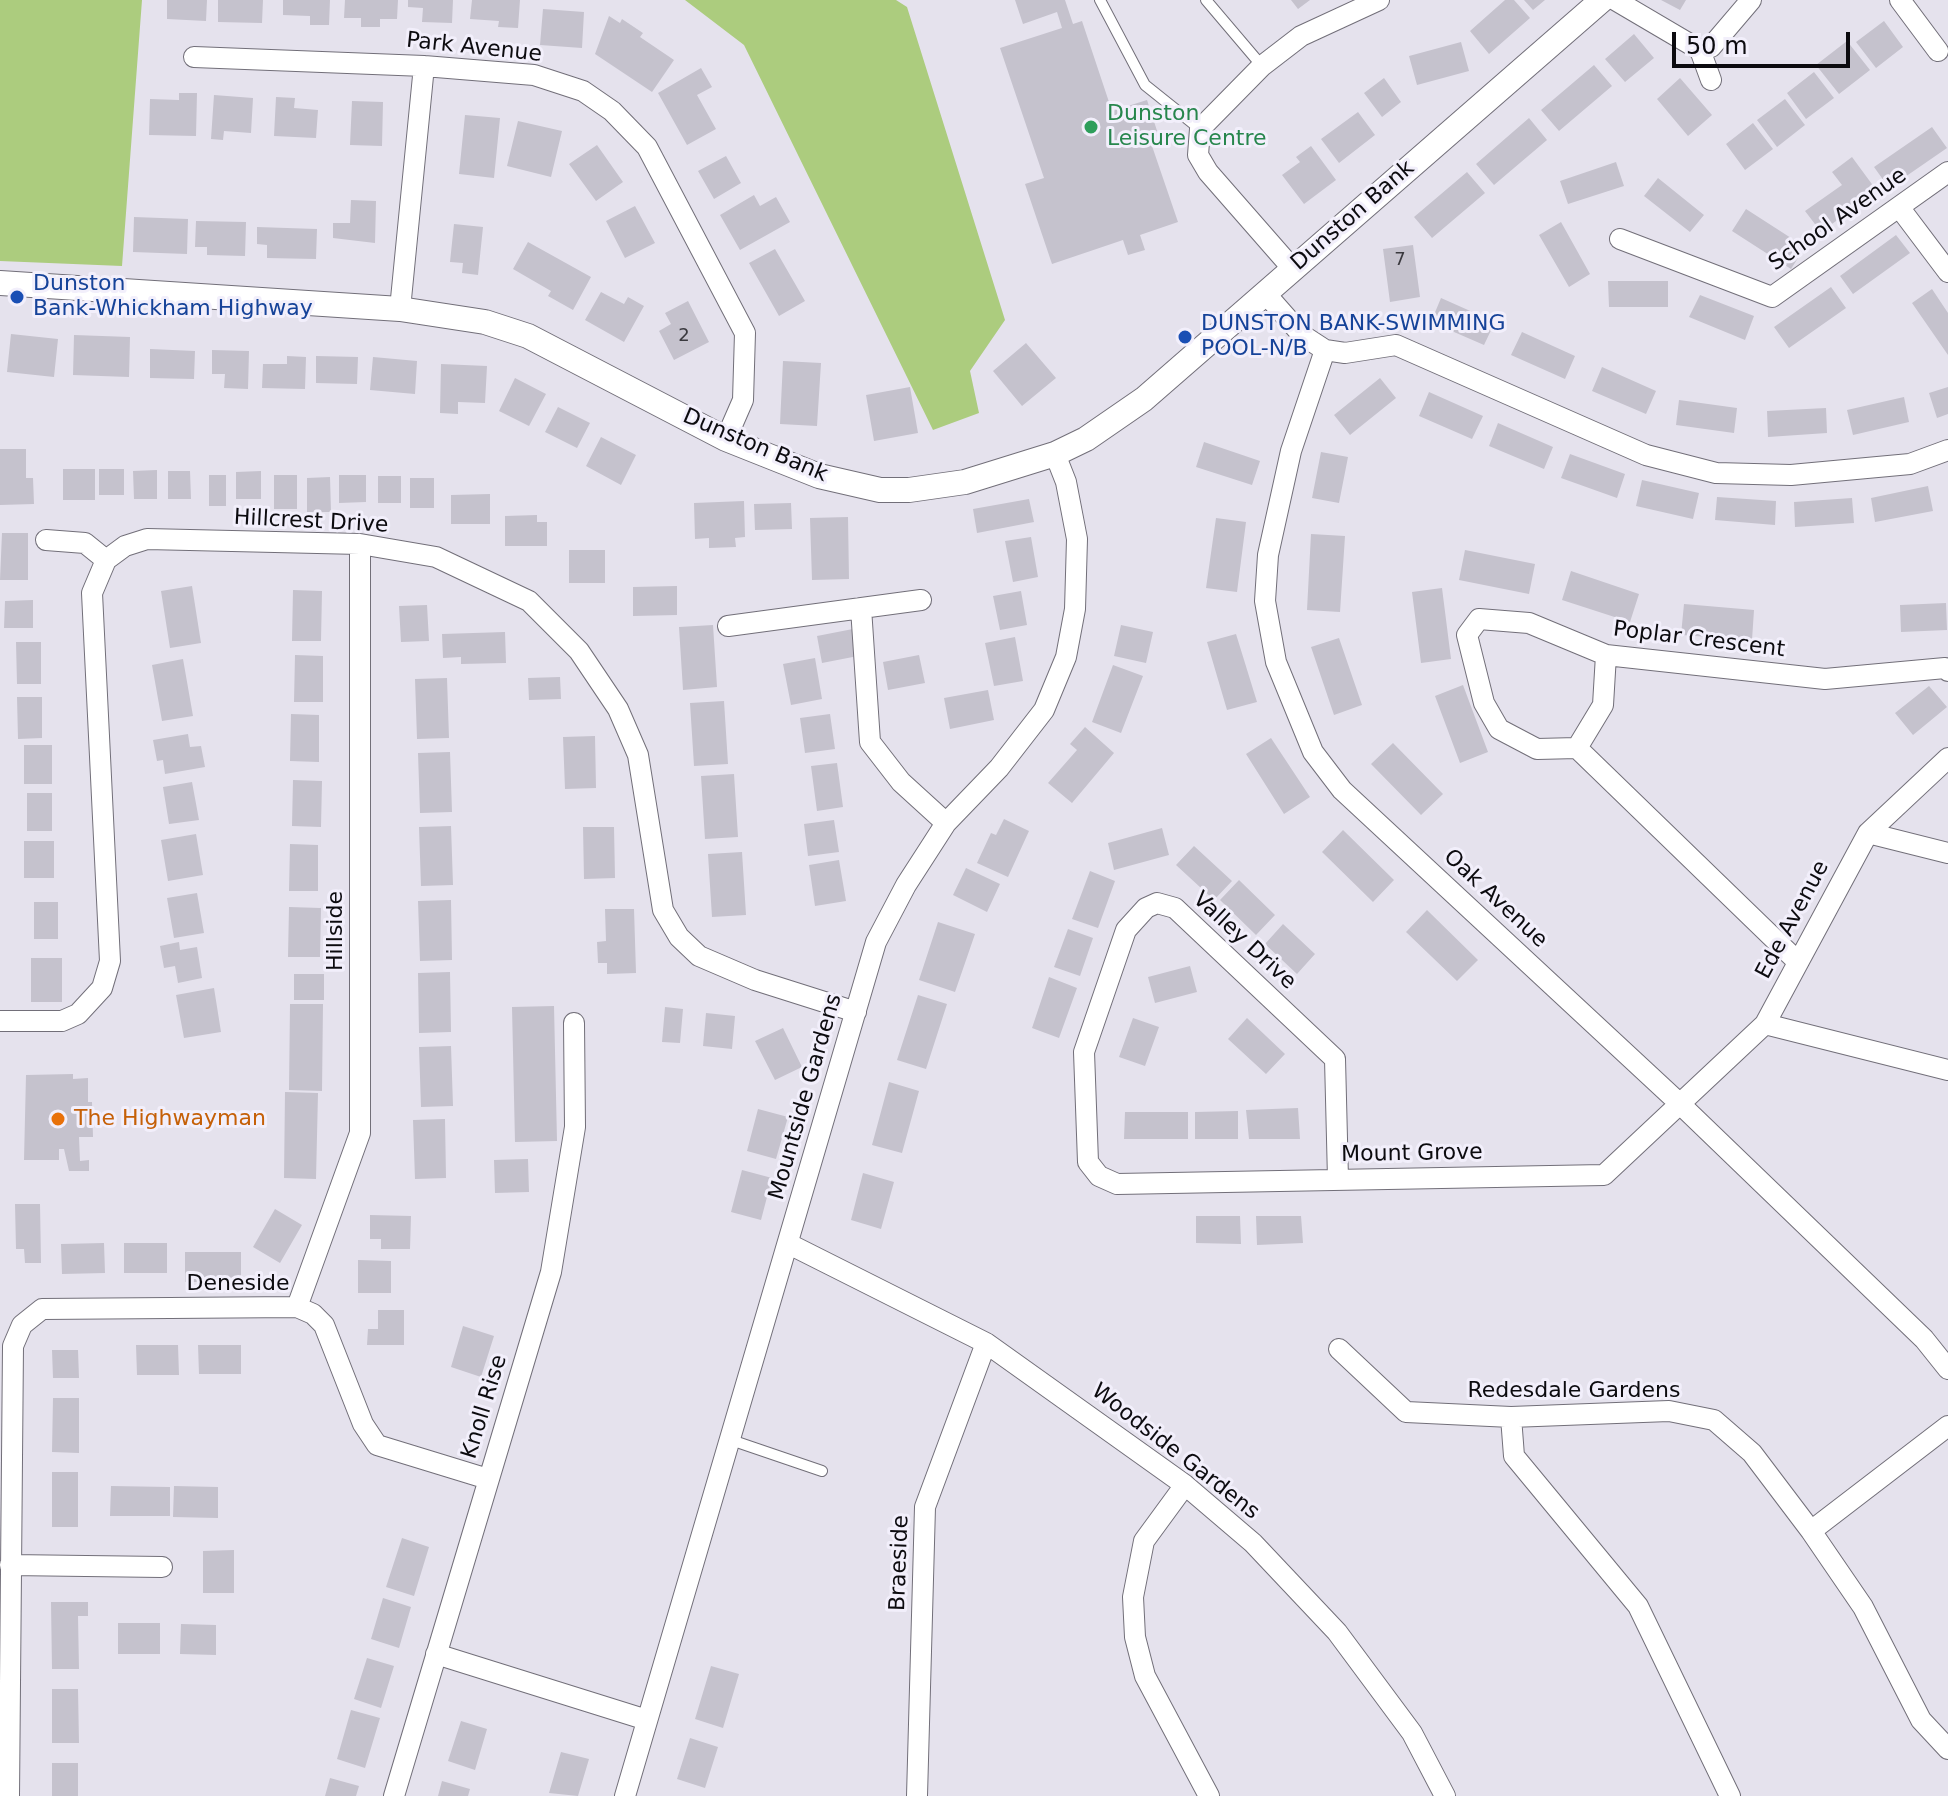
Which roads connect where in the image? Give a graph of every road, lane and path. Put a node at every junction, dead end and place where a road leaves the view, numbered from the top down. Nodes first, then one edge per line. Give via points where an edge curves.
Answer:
1 (1100, 0) edge
2 (1206, 0) edge
3 (1379, 0) edge
4 (1602, 0) edge
5 (1615, 0) edge
6 (1751, 0) edge
7 (1900, 0) edge
8 (1700, 50) junction
9 (1938, 51) dead end
10 (194, 57) dead end
11 (424, 66) junction
12 (1262, 66) junction
13 (1711, 80) dead end
14 (1200, 129) junction
15 (1948, 172) edge
16 (1899, 207) junction
17 (1620, 239) dead end
18 (1292, 268) junction
19 (1948, 272) edge
20 (0, 283) edge
21 (1265, 293) junction
22 (400, 309) junction
23 (1325, 350) junction
24 (726, 439) junction
25 (1948, 450) edge
26 (1055, 454) junction
27 (46, 540) dead end
28 (360, 544) junction
29 (106, 560) junction
30 (921, 600) dead end
31 (861, 608) junction
32 (728, 626) dead end
33 (1606, 655) junction
34 (1948, 671) edge
35 (1577, 748) junction
36 (1948, 758) edge
37 (946, 823) junction
38 (1868, 833) junction
39 (1948, 853) edge
40 (1798, 962) junction
41 (856, 1012) junction
42 (0, 1021) edge
43 (574, 1023) dead end
44 (1765, 1024) junction
45 (1948, 1070) edge
46 (1678, 1102) junction
47 (1338, 1179) junction
48 (1117, 1184) joint
49 (789, 1244) junction
50 (297, 1307) junction
51 (986, 1343) junction
52 (1339, 1349) dead end
53 (1948, 1369) edge
54 (1511, 1417) junction
55 (1948, 1426) edge
56 (731, 1440) junction
57 (822, 1471) dead end
58 (488, 1479) junction
59 (1185, 1485) junction
60 (1811, 1531) junction
61 (10, 1565) junction
62 (162, 1567) dead end
63 (436, 1654) junction
64 (647, 1720) junction
65 (1948, 1749) edge
66 (9, 1796) edge
67 (394, 1796) edge
68 (625, 1796) edge
69 (917, 1796) edge
70 (1209, 1796) edge
71 (1445, 1796) edge
72 (1730, 1796) edge

1 - 14 lane via 1145,85
2 - 12 lane
3 - 12 street via 1301,36
4 - 18 street, Dunston Bank
5 - 8 street
6 - 8 street via 1711,47
7 - 9 street
8 - 13 street
10 - 11 street, Park Avenue
11 - 22 street
11 - 24 street, Park Avenue via 534,75 583,91 612,111 647,147 745,333 743,400
12 - 14 street
14 - 18 street via 1198,155 1208,172
15 - 16 street, School Avenue
16 - 17 street, School Avenue via 1772,297
16 - 19 street
18 - 21 street, Dunston Bank
20 - 22 street, Dunston Bank
21 - 23 street via 1302,335
21 - 26 street, Dunston Bank via 1144,399
22 - 24 street, Dunston Bank via 485,322 528,336
23 - 25 street via 1345,353 1396,345 1646,455 1716,473 1791,475 1910,464
23 - 46 street, Oak Avenue via 1291,451 1268,555 1265,601 1276,662 1294,713 1313,752 1342,790
24 - 26 street, Dunston Bank via 819,476 880,490 965,482
26 - 37 street, Mountside Gardens via 1077,539 1075,609 1066,657 1044,710 999,768
27 - 29 street via 85,543
28 - 29 street, Hillcrest Drive via 147,539
28 - 41 street, Hillcrest Drive via 436,557 529,601 579,651 618,709 638,755 663,910 679,937 699,956 755,980
28 - 50 street, Hillside via 360,1133
29 - 42 street via 92,593 92,632 110,961 102,988 78,1014 62,1021
30 - 31 street
31 - 32 street
31 - 37 street via 870,742 901,782
33 - 34 street, Poplar Crescent via 1825,679
33 - 35 street via 1603,705
33 - 35 street, Poplar Crescent via 1529,623 1479,619 1467,635 1484,703 1499,729 1537,749
35 - 40 street
36 - 38 street, Ede Avenue
37 - 41 street, Mountside Gardens via 876,942
38 - 39 street
38 - 40 street, Ede Avenue
40 - 44 street, Ede Avenue
41 - 49 street, Mountside Gardens
43 - 58 street, Knoll Rise via 575,1127 551,1272
44 - 45 street
44 - 46 street, Ede Avenue
46 - 47 street, Mount Grove via 1604,1175
46 - 53 street, Oak Avenue via 1924,1339
47 - 48 street, Mount Grove
47 - 48 street, Valley Drive via 1335,1059 1175,908 1157,903 1126,930 1084,1052 1088,1162 1099,1176
49 - 51 street, Woodside Gardens
49 - 56 street, Mountside Gardens
50 - 58 street, Deneside via 324,1325 363,1424 377,1445
50 - 61 street, Deneside via 42,1309 22,1325 13,1346
51 - 59 street, Woodside Gardens
51 - 69 street, Braeside via 925,1507
52 - 54 street, Redesdale Gardens via 1406,1412
54 - 60 street, Redesdale Gardens via 1669,1411 1714,1420 1752,1453
54 - 72 street via 1514,1456 1638,1606
55 - 60 street
56 - 57 lane
56 - 64 street, Mountside Gardens
58 - 63 street, Knoll Rise
59 - 70 street via 1144,1541 1133,1597 1135,1637 1145,1676
59 - 71 street, Woodside Gardens via 1253,1543 1337,1632 1412,1733
60 - 65 street, Redesdale Gardens via 1863,1607 1921,1720
61 - 62 street
61 - 66 street
63 - 64 street
63 - 67 street, Knoll Rise
64 - 68 street, Mountside Gardens

